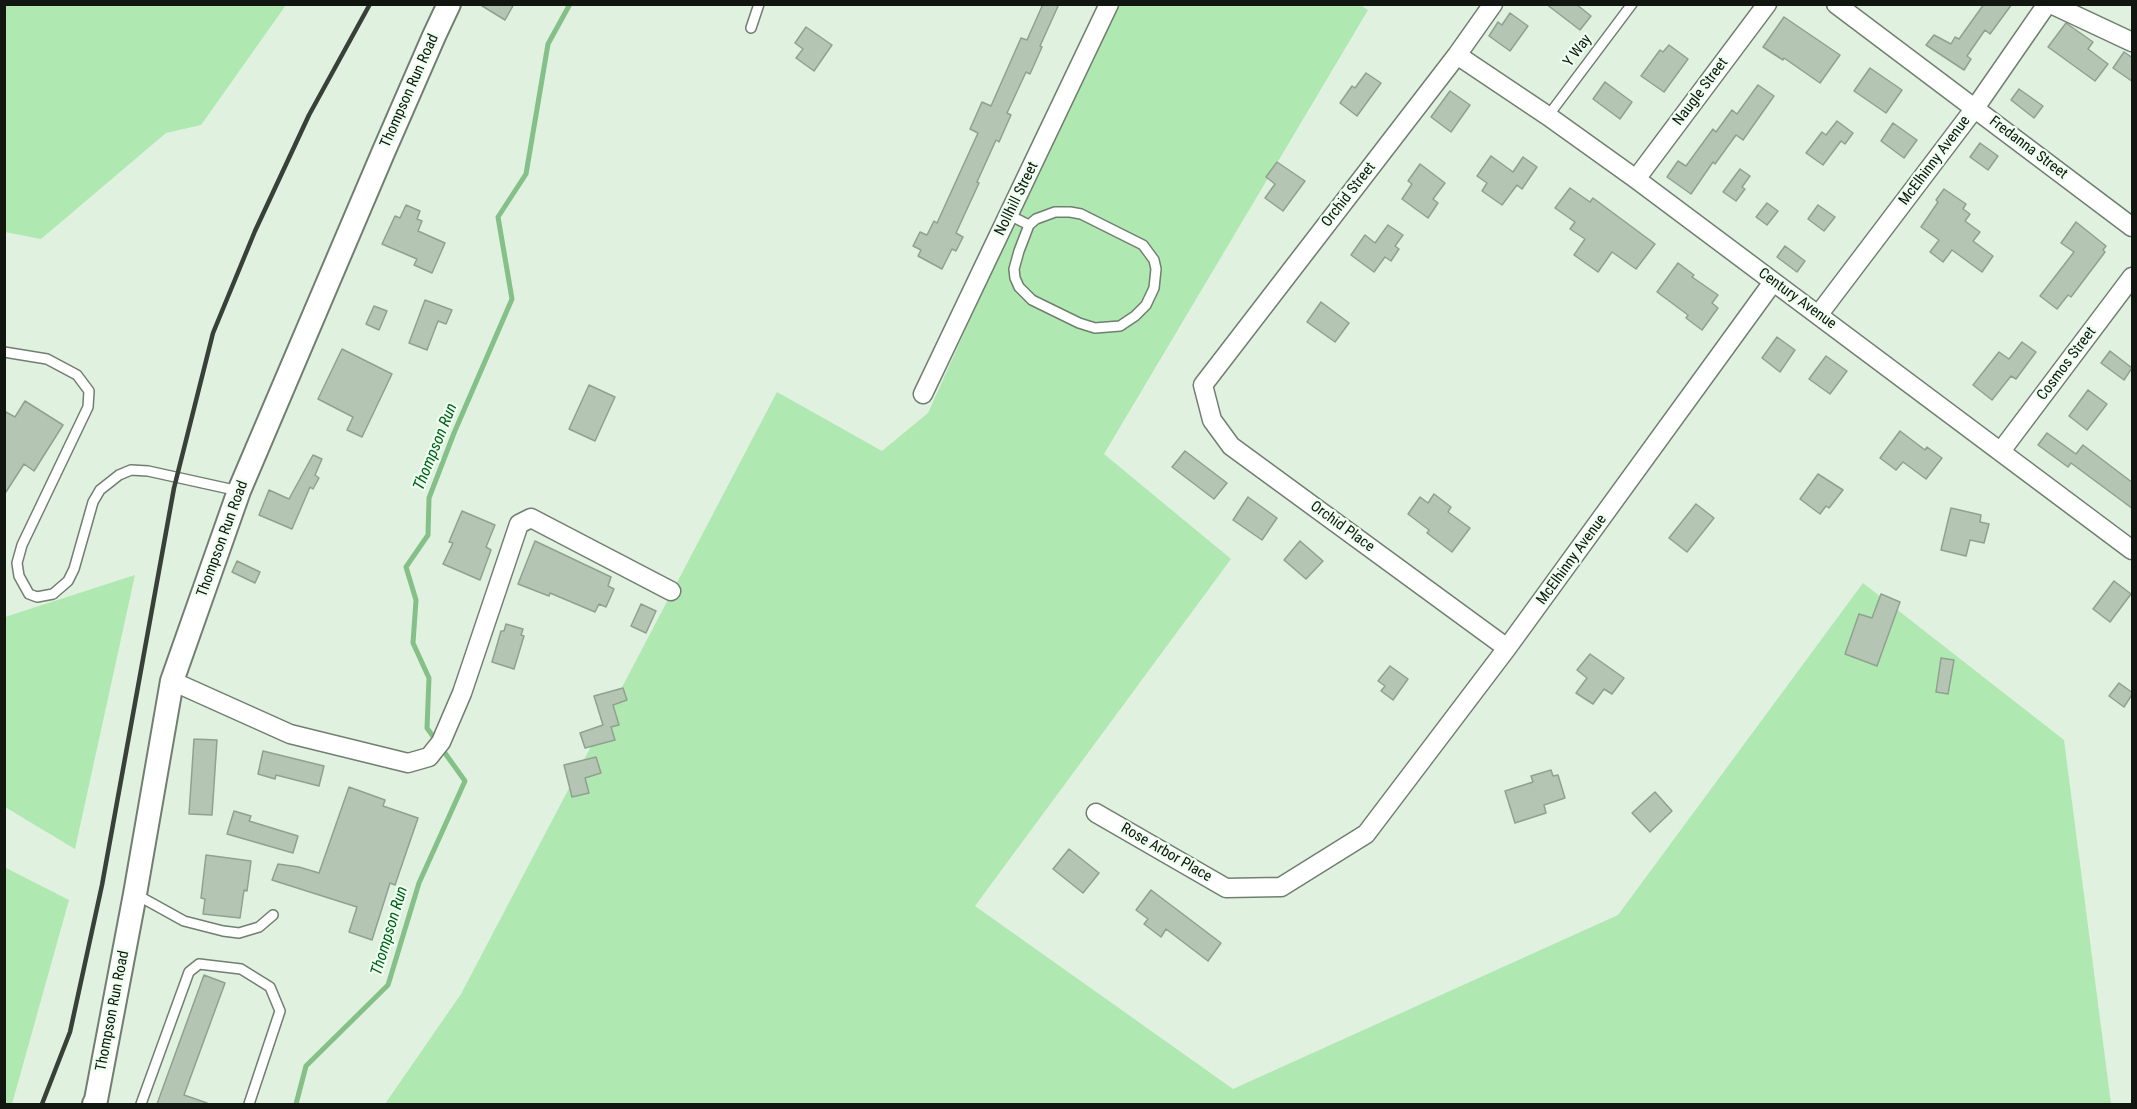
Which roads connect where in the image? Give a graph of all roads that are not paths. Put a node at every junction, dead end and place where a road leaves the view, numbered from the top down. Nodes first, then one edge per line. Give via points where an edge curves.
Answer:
1 (449, 4) edge
2 (759, 4) edge
3 (1109, 4) edge
4 (1493, 4) edge
5 (1632, 4) edge
6 (1767, 4) edge
7 (1836, 4) edge
8 (2049, 4) edge
9 (751, 28) dead end
10 (2133, 42) edge
11 (1457, 55) junction
12 (1975, 108) junction
13 (1548, 116) junction
14 (1636, 179) junction
15 (1009, 215) junction
16 (1029, 225) junction
17 (2133, 227) edge
18 (2133, 277) edge
19 (1773, 282) junction
20 (1819, 314) junction
21 (4, 352) edge
22 (1203, 385) joint
23 (923, 394) dead end
24 (2001, 451) junction
25 (239, 492) junction
26 (2133, 550) edge
27 (671, 591) dead end
28 (1507, 648) junction
29 (172, 681) junction
30 (1096, 813) dead end
31 (1366, 834) joint
32 (135, 894) junction
33 (273, 915) dead end
34 (94, 1104) edge
35 (141, 1104) edge
36 (249, 1104) edge

1 - 25 street, Thompson Run Road
2 - 9 lane
3 - 15 street, Nollhill Street
4 - 11 street, Orchid Street
5 - 13 lane, Y Way
6 - 14 street, Naugle Street
7 - 12 street, Fredanna Street
8 - 10 street
8 - 12 street, McElhinny Avenue
11 - 13 street, Century Avenue
11 - 22 street, Orchid Street
12 - 17 street, Fredanna Street
12 - 20 street, McElhinny Avenue
13 - 14 street, Century Avenue
14 - 19 street, Century Avenue
15 - 16 lane
15 - 23 street, Nollhill Street
16 - 16 lane via 1046,215 1071,212 1098,221 1143,245 1156,269 1154,288 1146,305 1120,326 1095,328 1032,300 1015,279 1014,269
18 - 24 street, Cosmos Street
19 - 20 street, Century Avenue
19 - 28 street, McElhinny Avenue
20 - 24 street, Century Avenue
21 - 25 lane via 47,359 77,375 90,391 88,407 22,545 17,563 28,594 53,594 68,581 93,502 119,474 148,471
22 - 28 street, Orchid Place via 1212,420 1231,446
24 - 26 street, Century Avenue
25 - 29 street, Thompson Run Road
27 - 29 street via 531,518 519,524 462,693 441,742 429,757 408,764 290,734
28 - 31 street, McElhinny Avenue
29 - 32 street, Thompson Run Road
30 - 31 street, Rose Arbor Place via 1226,888 1281,887
32 - 33 lane via 184,921 223,931 239,933 259,927
32 - 34 street, Thompson Run Road
35 - 36 lane via 189,972 199,964 241,969 270,987 280,1011

